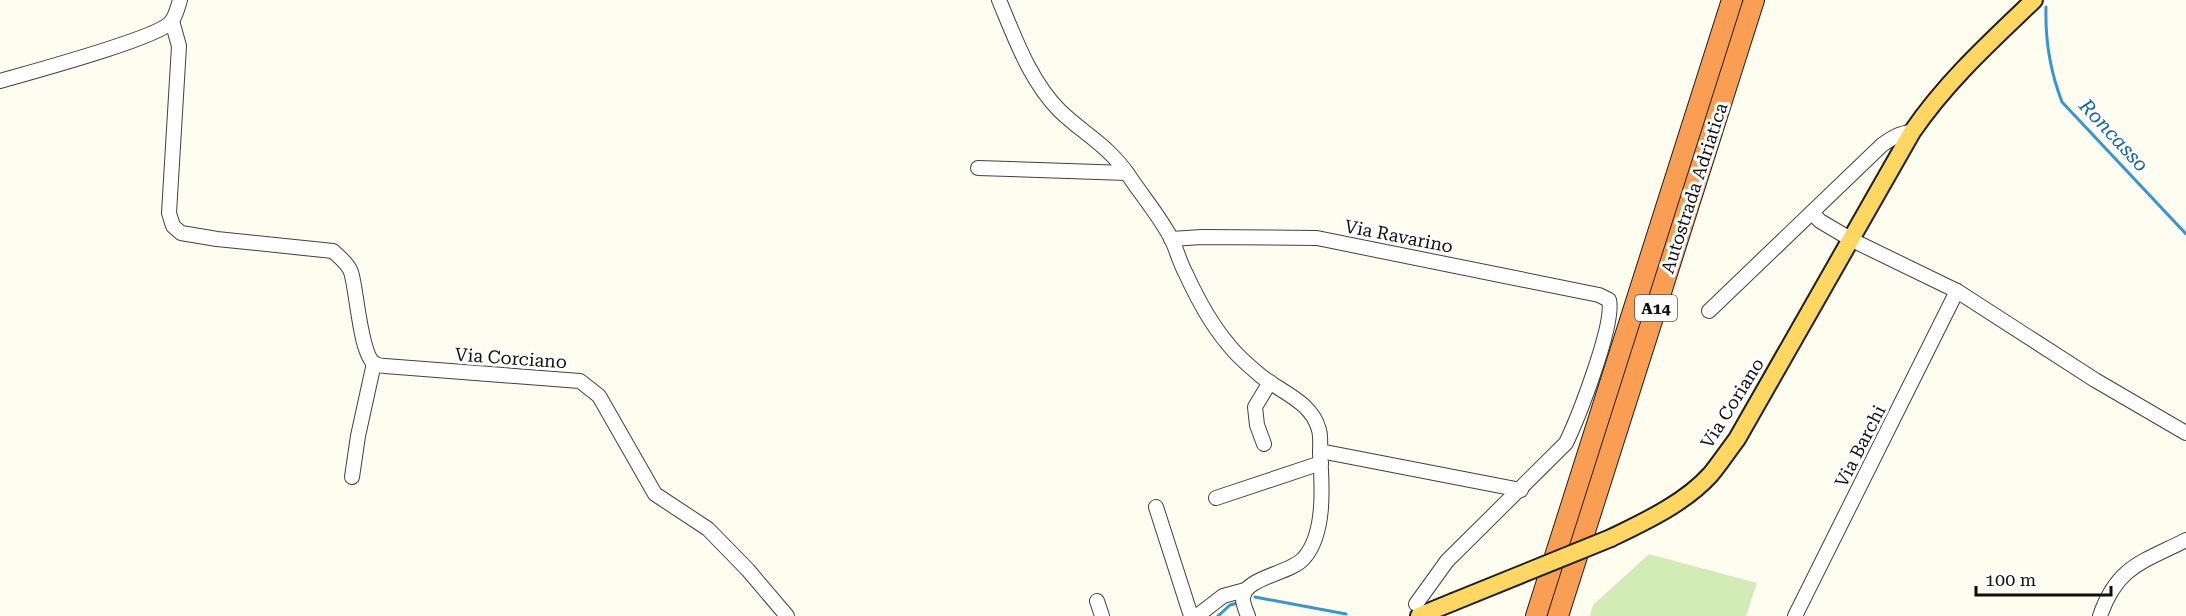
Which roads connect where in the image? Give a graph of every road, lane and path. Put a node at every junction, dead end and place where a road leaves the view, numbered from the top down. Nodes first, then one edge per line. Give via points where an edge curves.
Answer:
1 (180, 0) edge
2 (999, 0) edge
3 (1732, 0) edge
4 (1754, 0) edge
5 (2034, 0) edge
6 (172, 21) junction
7 (0, 81) edge
8 (1912, 132) junction
9 (978, 168) dead end
10 (1127, 173) junction
11 (1812, 213) junction
12 (1171, 239) junction
13 (1852, 240) junction
14 (1957, 291) junction
15 (1611, 308) joint
16 (1710, 311) dead end
17 (374, 363) junction
18 (1270, 382) junction
19 (2186, 433) edge
20 (1264, 444) dead end
21 (1320, 457) junction
22 (352, 477) dead end
23 (1521, 490) junction
24 (1216, 498) dead end
25 (1156, 507) dead end
26 (2186, 540) edge
27 (1245, 590) junction
28 (1097, 601) dead end
29 (1417, 610) edge
30 (787, 616) edge
31 (1102, 616) edge
32 (1191, 616) edge
33 (1197, 616) edge
34 (1248, 616) edge
35 (1536, 616) edge
36 (1558, 616) edge
37 (1795, 616) edge
38 (2100, 616) edge

1 - 6 street
2 - 10 street via 1035,80 1059,111 1103,145
3 - 35 highway, Autostrada Adriatica / A14
4 - 36 highway, Autostrada Adriatica / A14
5 - 8 main road, Via Coriano via 1966,66 1930,105
6 - 7 street via 135,40
6 - 17 street via 179,46 169,213 173,226 181,233 333,251 351,271 359,321
8 - 11 street via 1903,132 1882,145
8 - 13 main road, Via Coriano
9 - 10 street
10 - 12 street
11 - 13 street
11 - 16 street
12 - 15 street, Via Ravarino via 1304,237 1336,242 1599,295 1609,300
12 - 18 street via 1185,274 1226,342
13 - 14 street
13 - 29 main road, Via Coriano, bridge via 1737,439 1710,475 1676,503 1611,538 1453,603
14 - 19 street
14 - 37 street, Via Barchi
15 - 23 street, Via Coriano via 1576,423 1566,443
17 - 22 street
17 - 30 street, Via Corciano via 580,381 599,396 655,494 708,529
18 - 20 street via 1255,407
18 - 21 street via 1313,416 1320,431
21 - 23 street
21 - 24 street
21 - 27 street via 1321,507 1311,549 1293,568
23 - 29 street, Via Coriano via 1447,561
25 - 32 street
26 - 38 street via 2142,560 2125,573 2106,597
27 - 33 street via 1223,596
27 - 34 street via 1243,599
28 - 31 street

